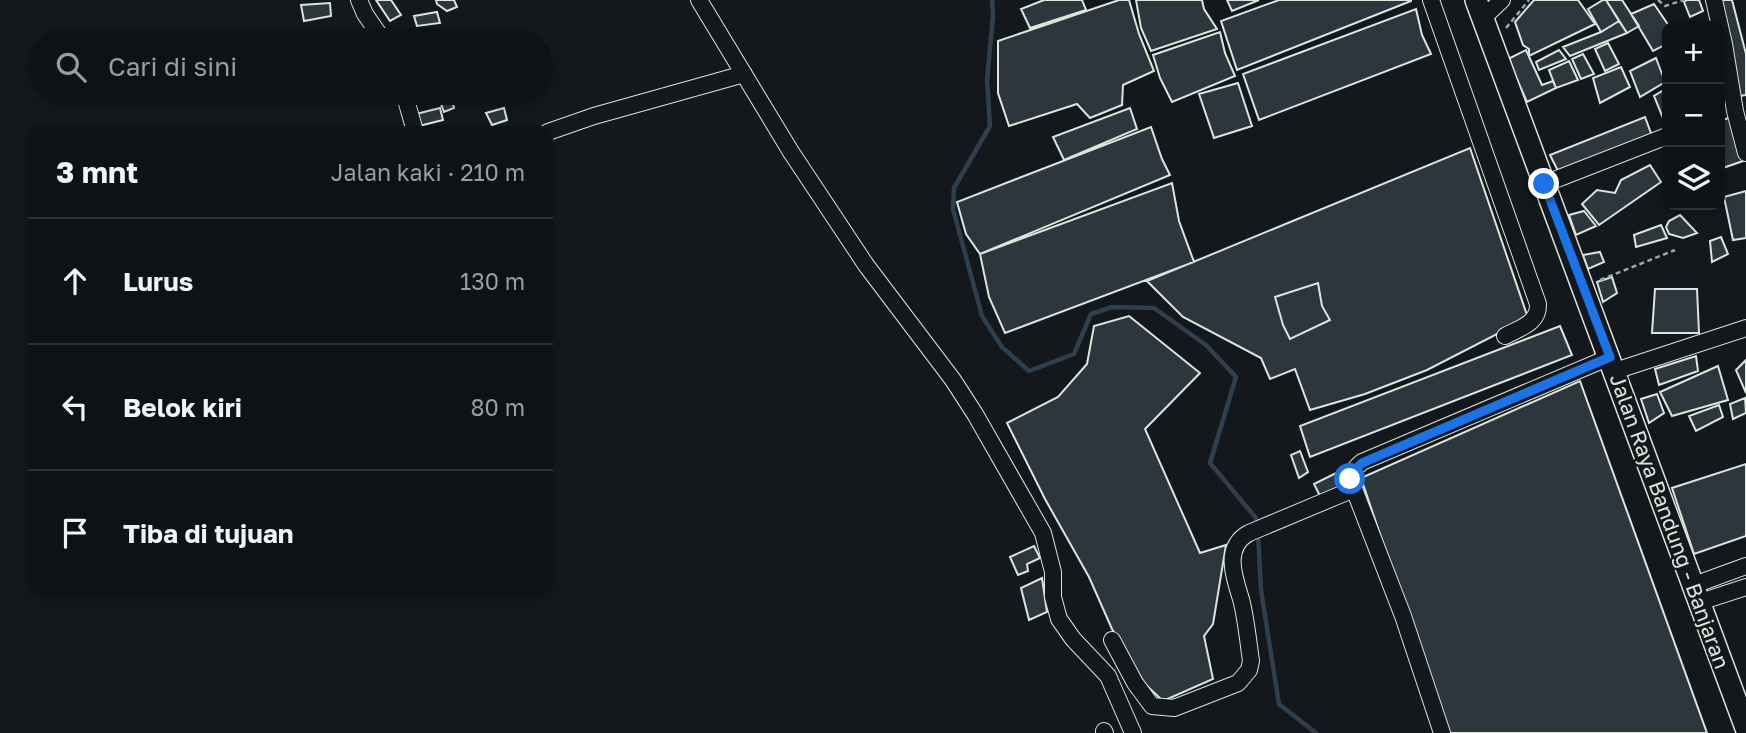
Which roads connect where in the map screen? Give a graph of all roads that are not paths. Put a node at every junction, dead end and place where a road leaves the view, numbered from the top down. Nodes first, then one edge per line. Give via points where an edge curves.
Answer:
1 (359, 0) edge
2 (699, 0) edge
3 (1431, 0) edge
4 (1714, 0) edge
5 (1489, 6) edge
6 (375, 28) edge
7 (744, 74) junction
8 (407, 105) edge
9 (1728, 113) edge
10 (414, 126) edge
11 (553, 130) edge
12 (1662, 138) edge
13 (1746, 153) edge
14 (1553, 181) junction
15 (1746, 328) edge
16 (1505, 336) dead end
17 (1613, 364) junction
18 (1354, 489) junction
19 (1746, 566) edge
20 (1746, 587) edge
21 (1697, 594) junction
22 (1112, 640) dead end
23 (1746, 727) edge
24 (1133, 733) edge
25 (1442, 733) edge

1 - 6 street
2 - 7 street
3 - 16 street via 1538,304 1534,320
4 - 9 street via 1724,44
5 - 14 main road, Jalan Raya Bandung - Banjaran via 1492,43
7 - 11 street
7 - 24 street via 866,265 975,414 1043,533 1059,619 1108,676
8 - 10 street
9 - 13 street
12 - 14 street
14 - 17 main road, Jalan Raya Bandung - Banjaran via 1584,287
15 - 17 street
17 - 18 street via 1362,463 1352,472
17 - 21 main road, Jalan Raya Bandung - Banjaran
18 - 22 street via 1240,540 1232,569 1251,660 1238,683 1174,708 1152,706
18 - 25 street
19 - 21 street
20 - 21 street
21 - 23 main road, Jalan Raya Bandung - Banjaran

